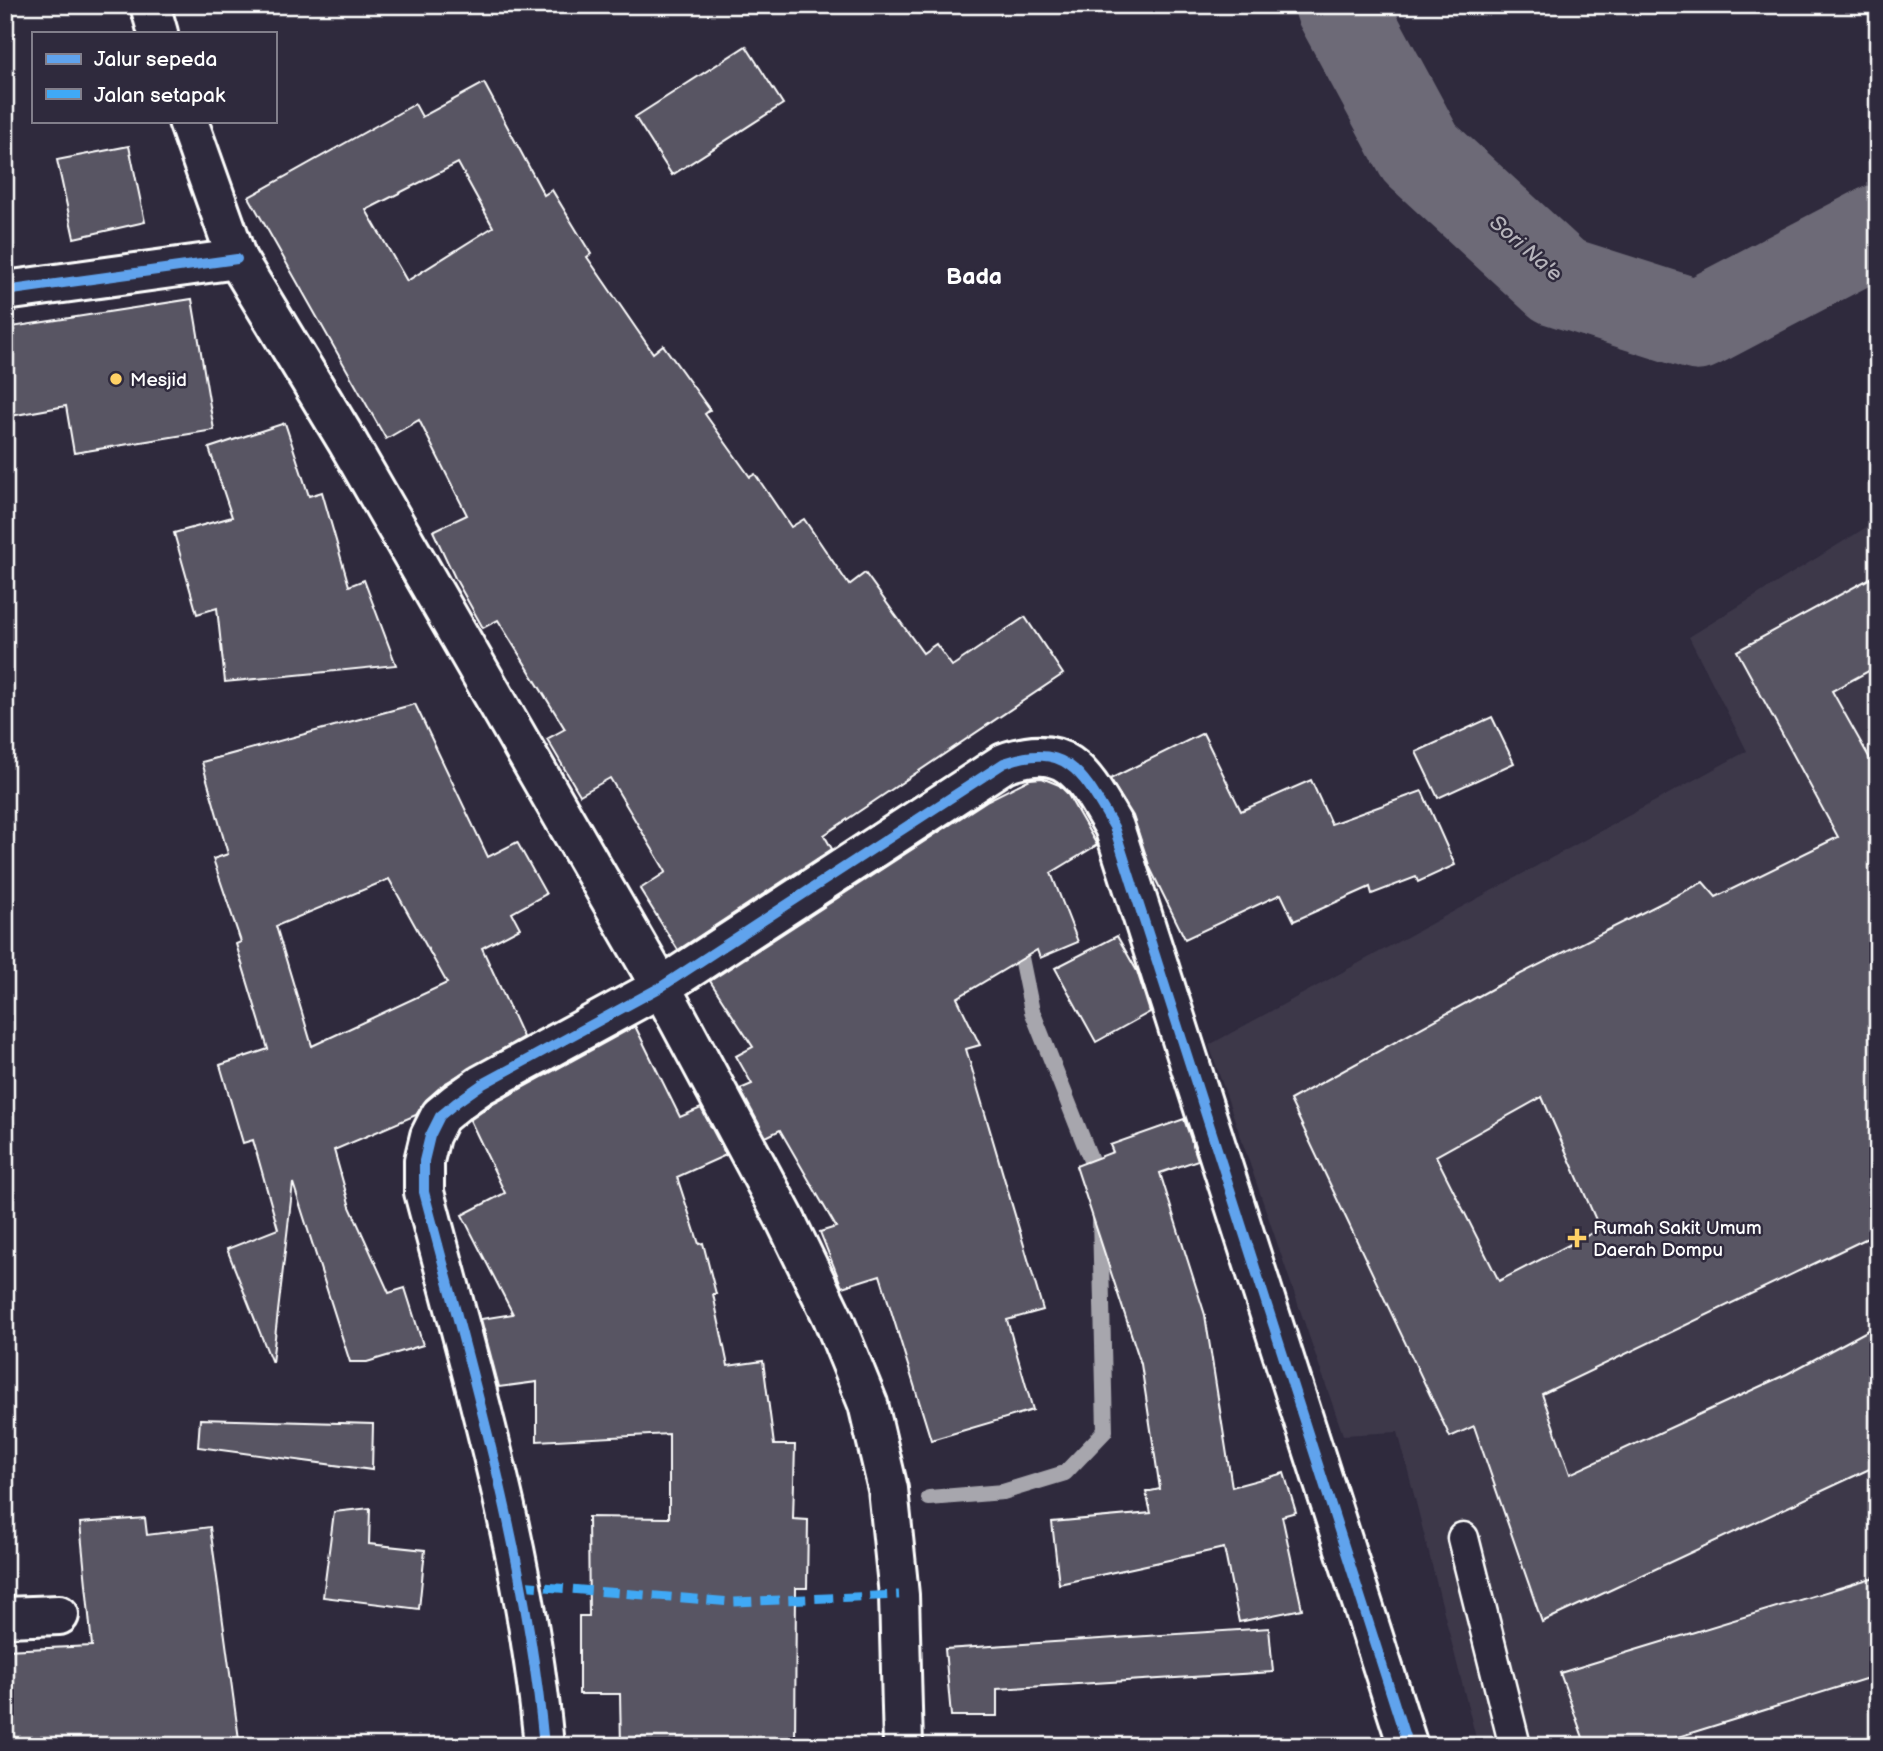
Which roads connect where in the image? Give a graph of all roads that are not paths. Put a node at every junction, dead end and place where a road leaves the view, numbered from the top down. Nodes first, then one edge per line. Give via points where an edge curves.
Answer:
1 (150, 5) edge
2 (158, 32) edge
3 (188, 122) edge
4 (237, 259) junction
5 (5, 291) edge
6 (661, 986) junction
7 (1463, 1538) dead end
8 (59, 1615) dead end
9 (5, 1618) edge
10 (544, 1746) edge
11 (903, 1746) edge
12 (1408, 1746) edge
13 (1515, 1746) edge

1 - 2 street
3 - 4 street
4 - 5 street
4 - 6 street
6 - 10 street via 457,1102 440,1116 424,1161 424,1192 506,1505 535,1656
6 - 11 street via 785,1219 868,1404 888,1489 899,1595
6 - 12 street via 1004,763 1027,754 1045,754 1076,770 1090,784 1114,827
7 - 13 lane
8 - 9 street

